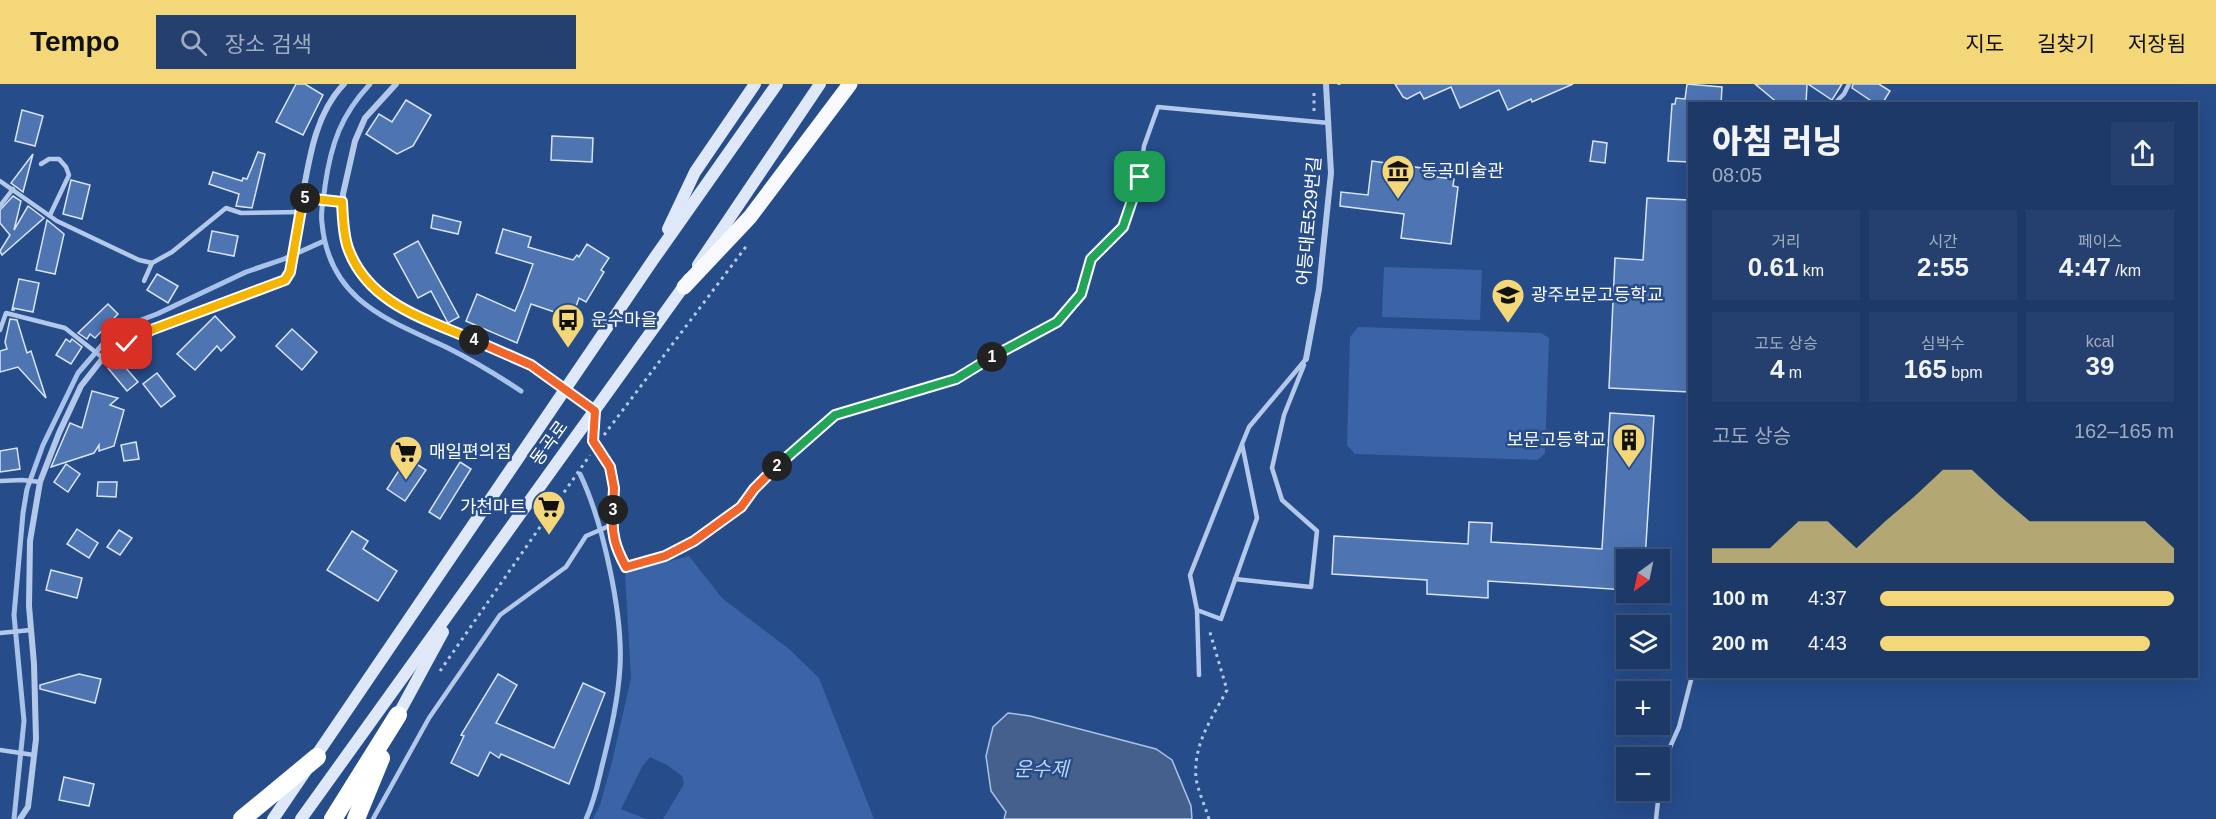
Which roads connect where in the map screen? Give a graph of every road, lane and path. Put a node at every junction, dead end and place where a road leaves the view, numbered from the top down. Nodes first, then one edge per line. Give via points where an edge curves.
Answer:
1 (344, 84) edge
2 (396, 84) edge
3 (755, 84) edge
4 (777, 84) edge
5 (820, 84) edge
6 (850, 84) edge
7 (1313, 84) edge
8 (1326, 84) edge
9 (1849, 84) edge
10 (1836, 102) edge
11 (1315, 115) dead end
12 (1329, 123) junction
13 (41, 164) dead end
14 (0, 181) edge
15 (13, 189) junction
16 (306, 198) junction
17 (339, 202) junction
18 (0, 206) edge
19 (300, 212) junction
20 (51, 215) junction
21 (749, 243) dead end
22 (653, 260) junction
23 (152, 263) junction
24 (144, 281) dead end
25 (684, 287) junction
26 (0, 330) edge
27 (101, 356) junction
28 (1306, 359) junction
29 (565, 390) junction
30 (595, 411) junction
31 (1242, 444) junction
32 (596, 446) junction
33 (0, 481) edge
34 (37, 481) junction
35 (612, 522) junction
36 (1236, 579) junction
37 (468, 586) junction
38 (1197, 610) junction
39 (1204, 612) junction
40 (31, 630) junction
41 (3, 633) edge
42 (1199, 675) dead end
43 (435, 678) dead end
44 (1691, 678) edge
45 (398, 715) junction
46 (0, 750) edge
47 (31, 754) junction
48 (317, 757) junction
49 (20, 819) edge
50 (242, 819) edge
51 (273, 819) edge
52 (301, 819) edge
53 (333, 819) edge
54 (356, 819) edge
55 (374, 819) edge
56 (1209, 819) edge
57 (1656, 819) edge

1 - 16 street via 329,103 318,127
2 - 17 street via 365,118
3 - 22 main road via 695,172
4 - 22 main road, 동곡로
5 - 25 main road, 동곡로
6 - 25 main road via 750,217
7 - 11 path
8 - 12 street, 어등대로529번길
9 - 10 lane
12 - 28 street, 어등대로529번길 via 1330,185 1319,289
12 - 35 lane via 1158,107 1123,227 1091,259 1081,294 1057,322 956,379 835,415 785,458 741,507 694,541 665,556 626,567 615,548
13 - 20 lane via 59,159 69,175
14 - 15 lane
15 - 18 lane
15 - 20 lane
16 - 17 street
16 - 19 street
17 - 29 street via 349,249 376,292 397,306 531,365
19 - 23 lane via 241,213 226,208 172,252
19 - 27 street via 290,272 285,280 151,330
20 - 23 lane
21 - 32 path
22 - 29 main road, 동곡로
23 - 24 lane
25 - 30 main road, 동곡로
26 - 27 lane via 6,313 65,328
27 - 34 street via 81,386
28 - 31 lane via 1249,427
28 - 36 lane via 1284,415 1272,468 1282,500 1317,531 1311,587
29 - 30 street
29 - 48 main road, 동곡로
30 - 32 lane
30 - 37 main road, 동곡로
31 - 36 lane via 1257,518
31 - 38 lane via 1190,575
32 - 35 lane via 610,467 614,488
32 - 43 path
33 - 34 lane
34 - 40 street via 30,541
35 - 55 lane via 586,536 566,567 500,615 429,718
36 - 39 lane via 1221,619
37 - 45 main road
37 - 52 main road, 동곡로
38 - 39 lane
38 - 42 lane
39 - 56 path via 1227,690 1200,739 1197,754 1196,780
40 - 41 lane
40 - 47 street via 36,739
44 - 57 lane via 1662,765
45 - 53 highway
45 - 54 highway
46 - 47 lane
47 - 49 street via 28,807
48 - 50 highway
48 - 51 main road, 동곡로

